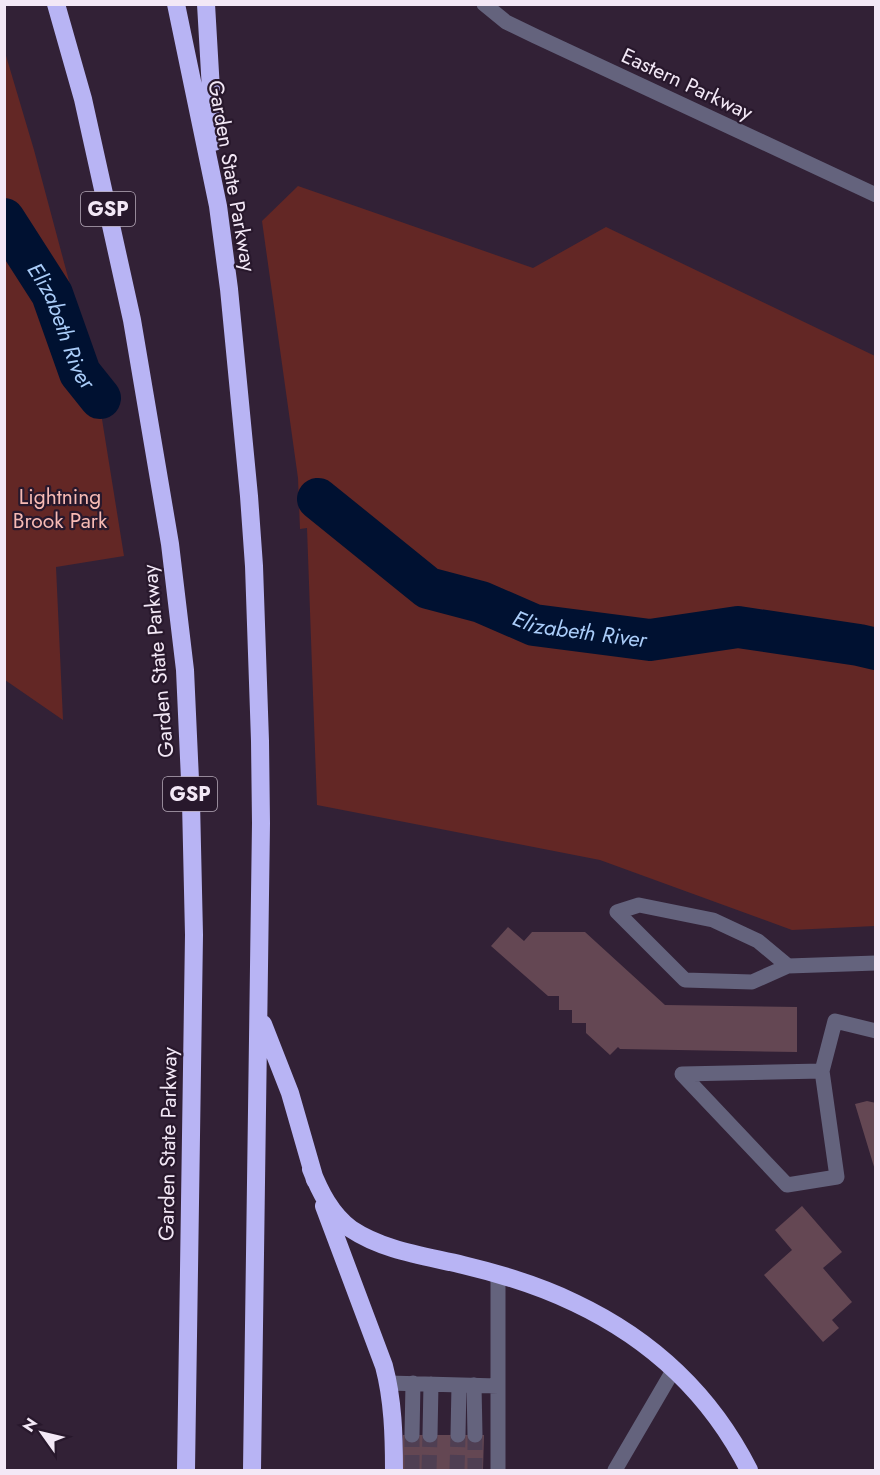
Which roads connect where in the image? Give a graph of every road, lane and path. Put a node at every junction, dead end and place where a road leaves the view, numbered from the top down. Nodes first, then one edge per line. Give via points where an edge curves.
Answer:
1 (56, 4) edge
2 (176, 4) edge
3 (206, 4) edge
4 (484, 4) edge
5 (876, 195) edge
6 (218, 206) junction
7 (876, 963) edge
8 (788, 966) junction
9 (259, 1014) junction
10 (876, 1031) edge
11 (822, 1071) junction
12 (311, 1169) junction
13 (498, 1275) junction
14 (674, 1369) junction
15 (388, 1383) junction
16 (413, 1383) junction
17 (431, 1384) junction
18 (466, 1385) junction
19 (498, 1386) junction
20 (412, 1435) tunnel mouth
21 (430, 1435) tunnel mouth
22 (458, 1435) tunnel mouth
23 (475, 1435) tunnel mouth
24 (186, 1470) edge
25 (252, 1470) edge
26 (394, 1470) edge
27 (498, 1470) edge
28 (615, 1470) edge
29 (748, 1470) edge

1 - 24 highway, Garden State Parkway / GSP via 85,110 132,320 170,544 184,670 194,935
2 - 6 highway, Garden State Parkway
3 - 6 highway
4 - 5 street, Eastern Parkway via 506,22
6 - 9 highway, Garden State Parkway via 254,566 261,753
7 - 8 street
8 - 8 street via 752,982 685,980 617,912 639,905 713,920 758,941
9 - 12 highway via 290,1093
9 - 25 highway, Garden State Parkway
10 - 11 street via 835,1021
11 - 11 street via 837,1177 787,1185 682,1074
12 - 13 highway via 338,1217 366,1238
12 - 15 highway
13 - 14 highway via 596,1314
13 - 19 street
14 - 28 street
14 - 29 highway via 726,1430
15 - 16 street
15 - 26 highway
16 - 17 street
16 - 20 street
17 - 18 street
17 - 21 street
18 - 19 street
18 - 22 street
18 - 23 street
19 - 27 street

